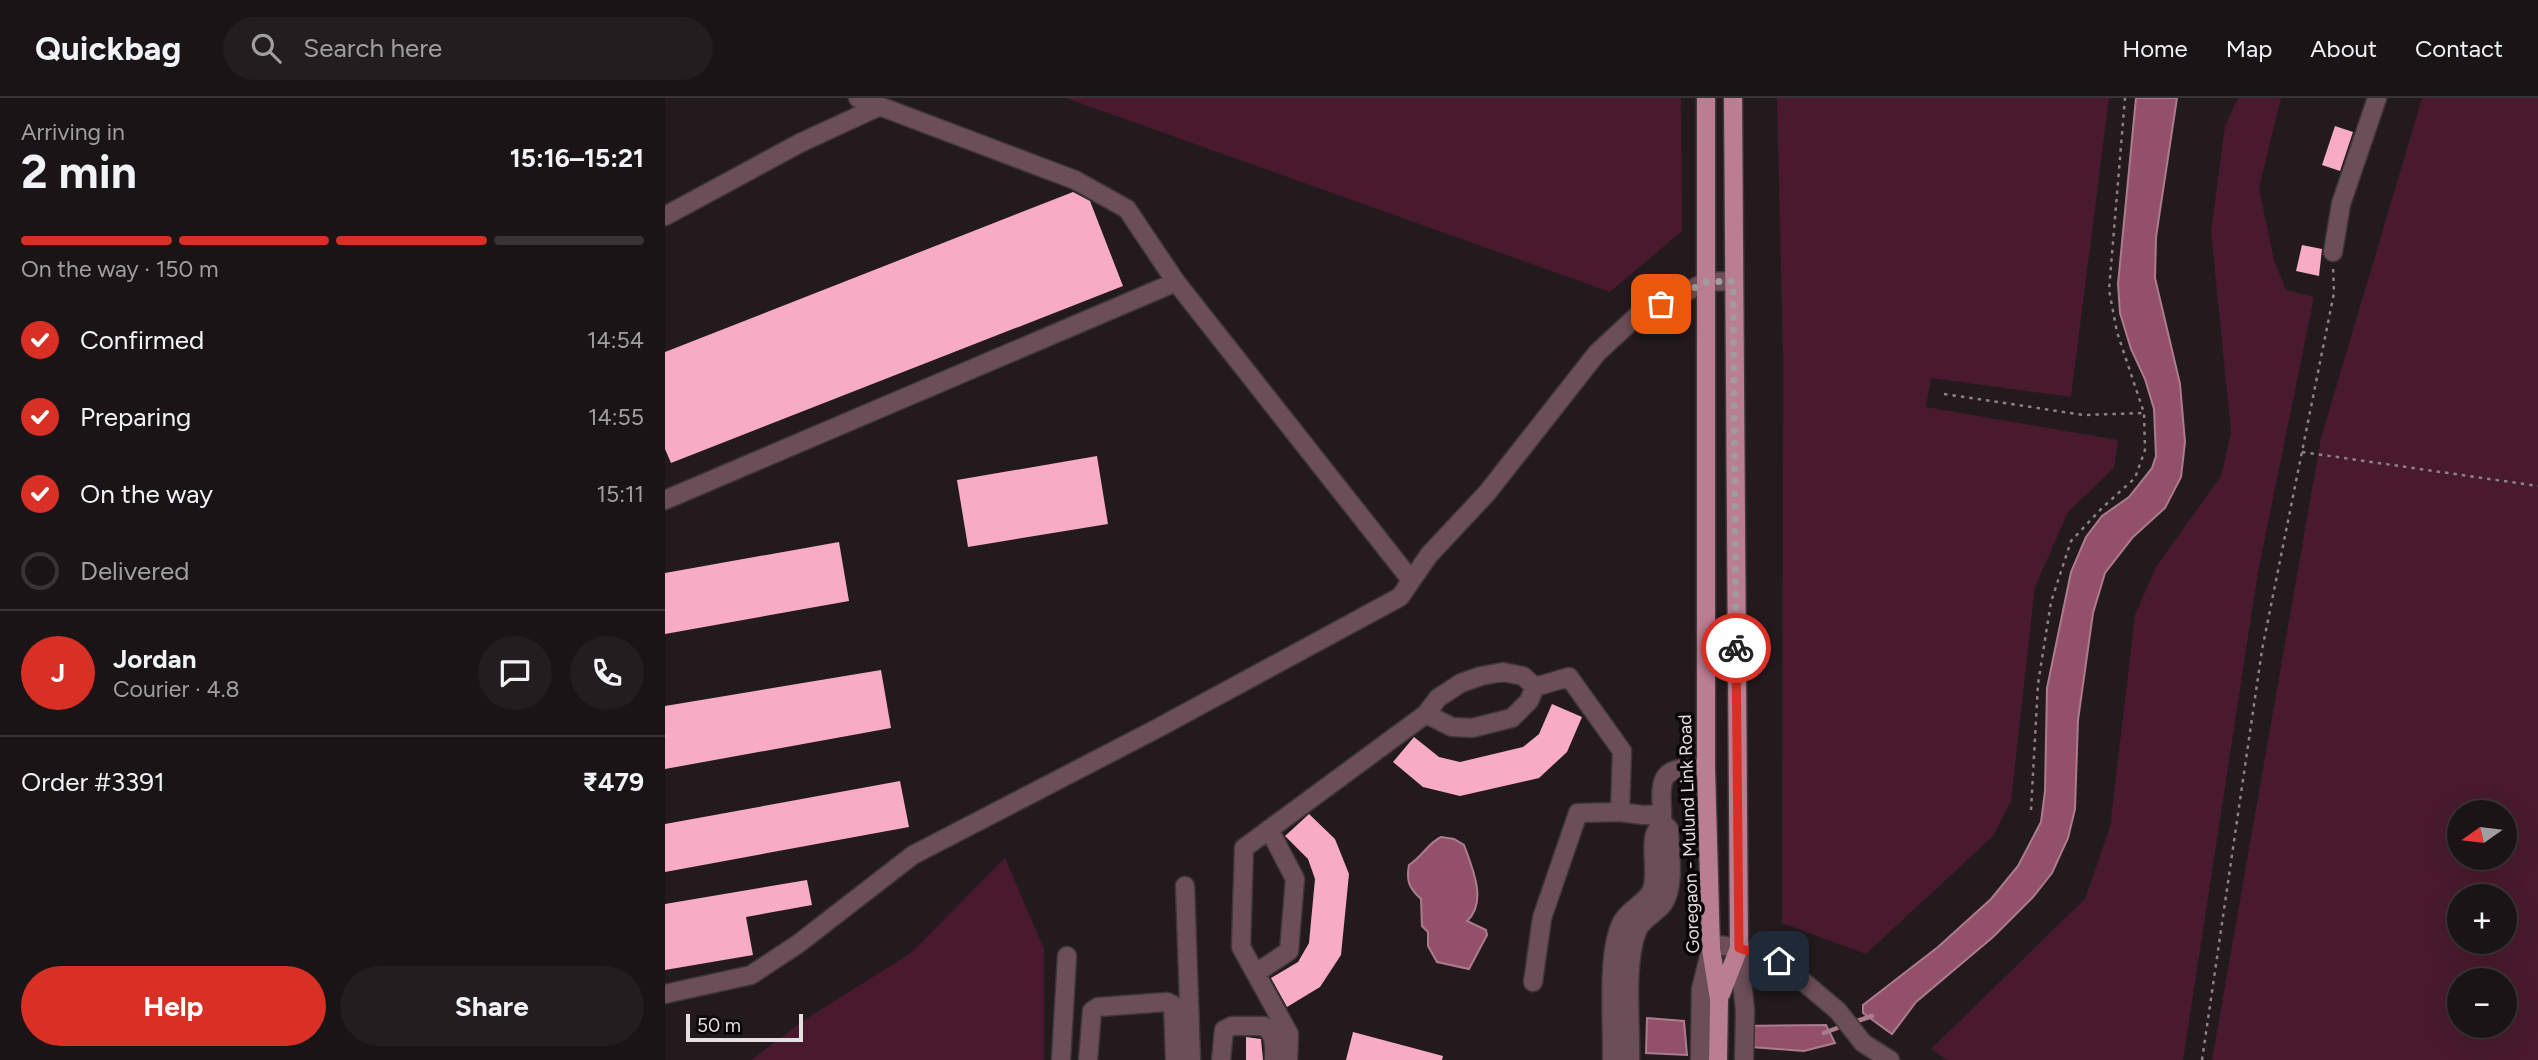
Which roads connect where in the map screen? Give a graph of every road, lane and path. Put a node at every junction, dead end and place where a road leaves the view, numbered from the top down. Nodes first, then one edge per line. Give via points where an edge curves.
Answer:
1 (858, 98) edge
2 (1706, 98) edge
3 (1733, 98) edge
4 (2125, 98) edge
5 (2377, 98) edge
6 (880, 106) junction
7 (665, 216) edge
8 (2333, 252) joint
9 (1733, 281) junction
10 (1176, 282) junction
11 (1706, 282) junction
12 (1944, 394) dead end
13 (2144, 413) junction
14 (2301, 452) junction
15 (2538, 486) edge
16 (665, 500) edge
17 (1412, 580) junction
18 (1535, 687) junction
19 (1426, 714) junction
20 (1706, 768) junction
21 (2031, 810) dead end
22 (1624, 812) junction
23 (1662, 813) junction
24 (1269, 830) junction
25 (1185, 886) dead end
26 (1711, 947) junction
27 (1739, 948) junction
28 (1067, 957) dead end
29 (1623, 957) junction
30 (1256, 973) junction
31 (1533, 982) dead end
32 (665, 995) edge
33 (1719, 1005) junction
34 (1182, 1027) junction
35 (1700, 1059) edge
36 (1061, 1060) edge
37 (1088, 1060) edge
38 (1175, 1060) edge
39 (1191, 1060) edge
40 (1221, 1060) edge
41 (1273, 1060) edge
42 (1288, 1060) edge
43 (1612, 1060) edge
44 (1630, 1060) edge
45 (1718, 1060) edge
46 (1744, 1060) edge
47 (1890, 1060) edge
48 (2202, 1060) edge

1 - 6 street
2 - 11 main road, Goregaon - Mulund Link Road
3 - 9 main road
4 - 13 path via 2109,290 2116,332
5 - 8 street via 2341,204
6 - 7 street
6 - 10 street via 1075,180 1127,209
8 - 14 path via 2334,293
9 - 11 street
9 - 27 main road
10 - 16 street
10 - 17 street
11 - 17 street via 1638,315 1597,353
11 - 20 main road, Goregaon - Mulund Link Road
12 - 13 path via 2084,415
13 - 21 path via 2145,450 2135,478 2071,541 2051,602 2038,684
14 - 15 path
14 - 48 path via 2262,650
17 - 32 street via 1400,597 913,855 751,975
18 - 19 street via 1523,676 1503,672 1481,676 1438,698
18 - 19 street via 1529,701 1512,718 1472,728 1452,727
18 - 22 street via 1569,677 1622,751
19 - 24 street
20 - 23 street via 1667,774
20 - 26 main road, Goregaon - Mulund Link Road
22 - 23 street via 1643,804
22 - 31 street via 1578,813 1542,918
23 - 29 street via 1656,829 1661,848 1653,887 1657,899 1628,912
24 - 30 street via 1244,848 1241,947
24 - 30 street via 1295,879 1289,951
25 - 34 street
26 - 27 street
26 - 33 main road, Goregaon - Mulund Link Road
26 - 35 street via 1701,989
27 - 33 main road
27 - 46 street
27 - 47 street via 1779,961 1838,1011 1863,1043
28 - 36 street
29 - 43 street
29 - 44 street
30 - 42 street via 1289,1034
33 - 45 main road
34 - 37 street via 1173,1005 1167,1002 1098,1007 1092,1011
34 - 38 street
34 - 39 street
40 - 41 street via 1223,1032 1232,1026 1264,1026 1272,1034

